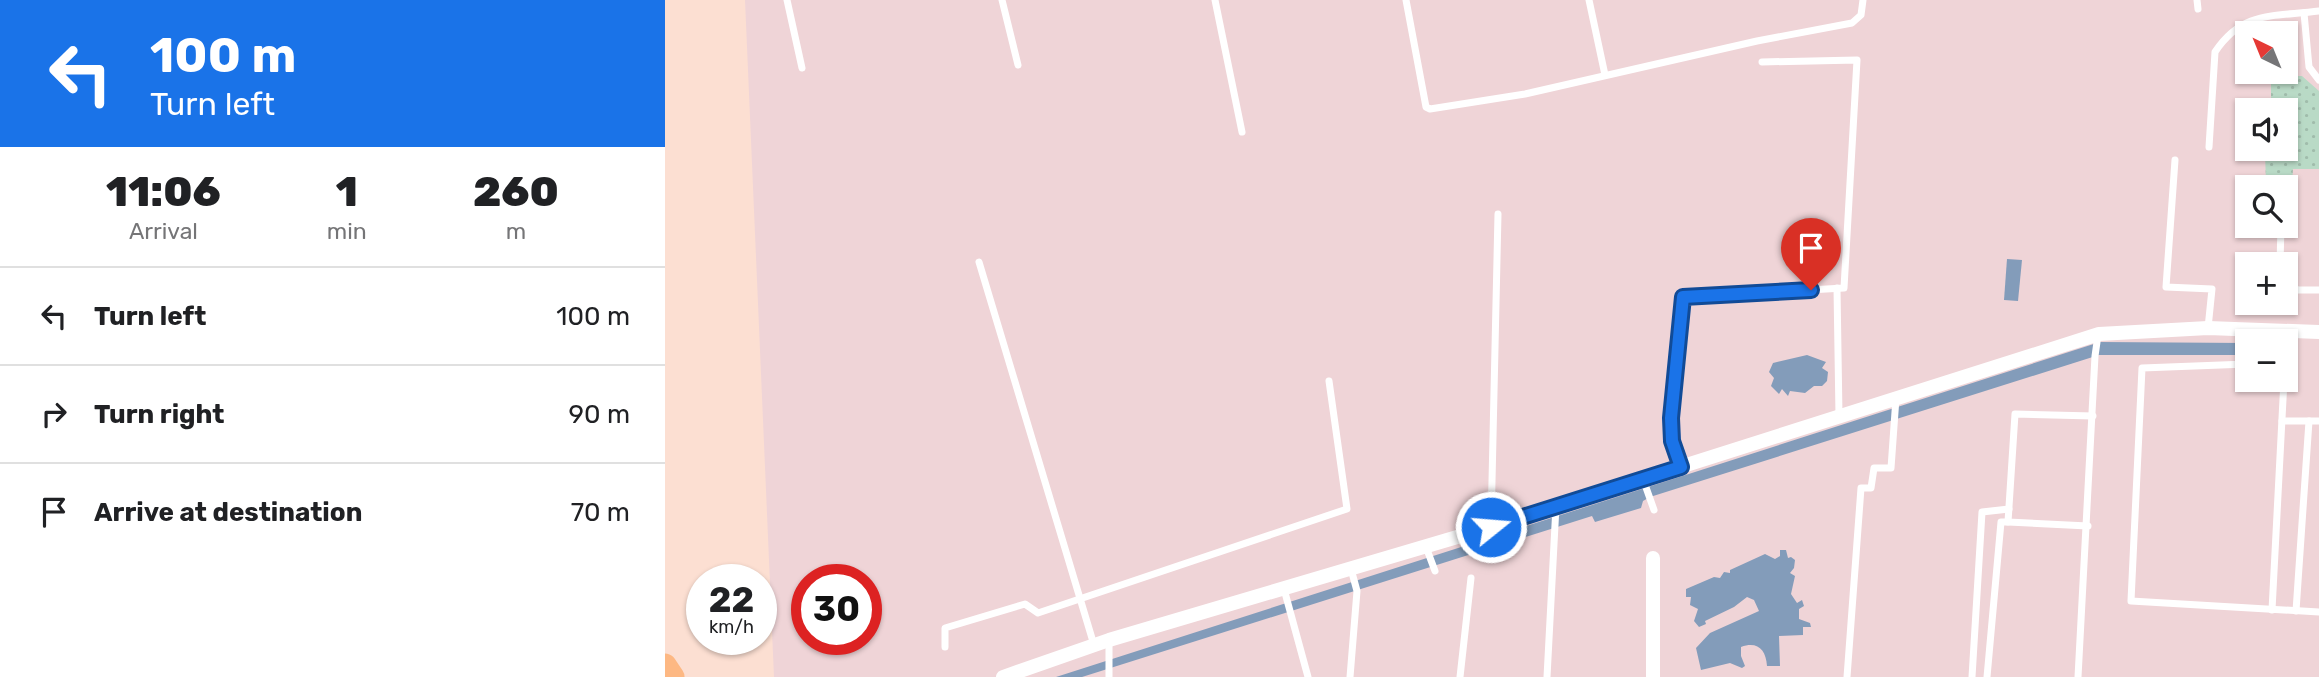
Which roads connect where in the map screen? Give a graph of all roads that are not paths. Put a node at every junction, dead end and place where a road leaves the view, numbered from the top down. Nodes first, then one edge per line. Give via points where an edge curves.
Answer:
1 (787, 0) edge
2 (1002, 0) edge
3 (1215, 0) edge
4 (1406, 0) edge
5 (1589, 0) edge
6 (1863, 0) edge
7 (2197, 0) edge
8 (2198, 9) dead end
9 (2319, 12) edge
10 (2304, 13) junction
11 (1762, 62) dead end
12 (1018, 65) dead end
13 (802, 68) dead end
14 (1605, 75) junction
15 (2319, 80) edge
16 (1242, 132) dead end
17 (2209, 147) dead end
18 (2175, 160) dead end
19 (1498, 214) dead end
20 (979, 262) dead end
21 (1837, 288) junction
22 (2298, 290) edge
23 (2319, 290) edge
24 (2208, 328) junction
25 (2319, 332) edge
26 (2098, 339) junction
27 (2235, 364) edge
28 (1329, 381) dead end
29 (2283, 392) edge
30 (1896, 403) junction
31 (1839, 416) junction
32 (2093, 416) junction
33 (2282, 421) junction
34 (2309, 421) junction
35 (2319, 421) edge
36 (1681, 467) junction
37 (1645, 483) junction
38 (2009, 509) junction
39 (1654, 510) dead end
40 (1555, 512) junction
41 (2008, 522) junction
42 (2088, 526) junction
43 (1491, 527) junction
44 (1428, 552) junction
45 (1653, 558) dead end
46 (1434, 569) dead end
47 (1353, 575) junction
48 (1471, 578) dead end
49 (1286, 596) junction
50 (1079, 599) junction
51 (2272, 610) junction
52 (2296, 611) junction
53 (2319, 612) edge
54 (1109, 640) junction
55 (1094, 645) junction
56 (945, 647) dead end
57 (665, 665) edge
58 (673, 677) edge
59 (1003, 677) edge
60 (1109, 677) edge
61 (1308, 677) edge
62 (1350, 677) edge
63 (1460, 677) edge
64 (1547, 677) edge
65 (1653, 677) edge
66 (1847, 677) edge
67 (1972, 677) edge
68 (1987, 677) edge
69 (2078, 677) edge

1 - 13 lane
2 - 12 lane
3 - 16 lane
4 - 14 lane via 1418,74 1430,109
5 - 14 lane
6 - 14 lane via 1861,15 1852,23
7 - 8 lane
9 - 10 lane
10 - 15 lane via 2309,66
10 - 17 lane via 2250,20 2215,52
11 - 21 lane via 1857,60 1845,288
18 - 24 lane via 2166,286 2212,289
19 - 43 lane
20 - 50 lane
21 - 31 lane
21 - 36 lane via 1683,297 1671,418 1672,441
22 - 23 lane
24 - 25 street
24 - 26 street
26 - 30 street
26 - 32 lane
27 - 51 lane via 2142,368 2131,601
28 - 50 lane via 1347,509
29 - 33 lane
30 - 31 street
30 - 66 lane via 1892,468 1874,468 1871,488 1861,488
31 - 36 street
32 - 38 lane via 2015,414
32 - 42 lane
33 - 34 lane
33 - 51 lane
34 - 35 lane
34 - 52 lane
36 - 37 street
37 - 39 lane
37 - 40 street
38 - 41 lane
38 - 67 lane via 1982,512
40 - 43 street
40 - 64 lane
41 - 42 lane
41 - 68 lane via 2001,522
42 - 69 lane
43 - 44 street
44 - 46 lane
44 - 47 street
45 - 65 street
47 - 49 street
47 - 62 lane via 1357,591
48 - 63 lane
49 - 54 street
49 - 61 lane
50 - 55 lane
50 - 56 lane via 1038,612 1025,604 945,628
51 - 52 lane
52 - 53 lane
54 - 55 street
54 - 60 lane
55 - 59 street
57 - 58 main road

